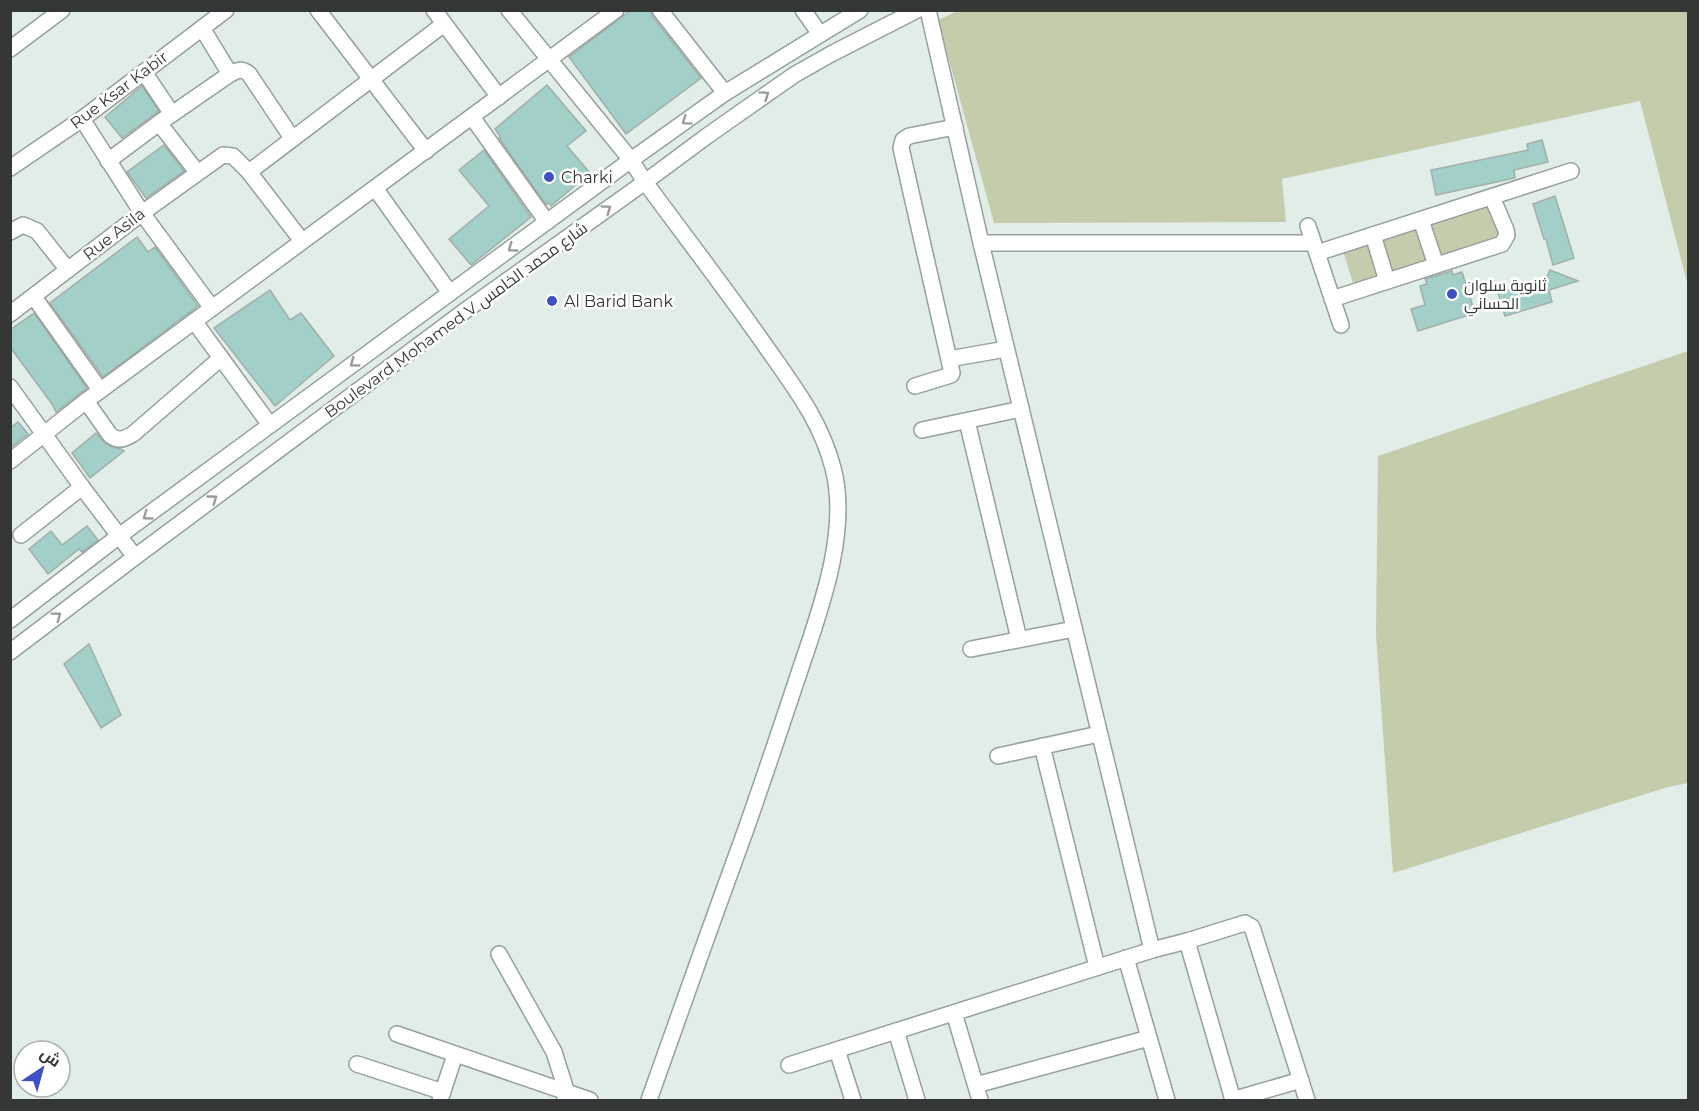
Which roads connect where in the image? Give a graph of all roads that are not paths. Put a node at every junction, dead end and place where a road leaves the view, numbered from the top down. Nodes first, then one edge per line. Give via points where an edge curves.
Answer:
1 (226, 10) edge
2 (318, 10) edge
3 (434, 10) edge
4 (509, 10) edge
5 (616, 10) edge
6 (660, 10) edge
7 (803, 10) edge
8 (860, 10) edge
9 (917, 10) edge
10 (928, 10) edge
11 (55, 12) edge
12 (444, 24) junction
13 (202, 28) junction
14 (820, 34) junction
15 (10, 49) edge
16 (549, 60) junction
17 (144, 72) junction
18 (230, 74) junction
19 (371, 79) junction
20 (725, 93) junction
21 (499, 97) junction
22 (472, 117) junction
23 (82, 119) junction
24 (165, 119) junction
25 (955, 127) junction
26 (292, 138) junction
27 (426, 151) junction
28 (631, 160) junction
29 (108, 161) junction
30 (10, 168) edge
31 (1571, 171) dead end
32 (197, 172) junction
33 (249, 172) junction
34 (645, 182) junction
35 (375, 188) junction
36 (1492, 197) junction
37 (142, 213) junction
38 (1421, 220) junction
39 (547, 222) junction
40 (1308, 226) dead end
41 (10, 232) edge
42 (1373, 236) junction
43 (302, 242) junction
44 (981, 243) junction
45 (1315, 248) junction
46 (1436, 265) junction
47 (68, 270) junction
48 (1388, 280) junction
49 (450, 292) junction
50 (34, 297) junction
51 (1332, 298) junction
52 (212, 308) junction
53 (10, 314) edge
54 (194, 321) junction
55 (1341, 325) dead end
56 (1006, 349) junction
57 (221, 358) junction
58 (950, 359) junction
59 (915, 386) dead end
60 (10, 387) edge
61 (100, 390) junction
62 (86, 401) junction
63 (1021, 409) junction
64 (967, 421) junction
65 (270, 426) junction
66 (922, 430) dead end
67 (45, 435) junction
68 (10, 461) edge
69 (82, 487) junction
70 (21, 535) dead end
71 (119, 537) junction
72 (135, 557) junction
73 (10, 620) edge
74 (1074, 629) junction
75 (1019, 639) junction
76 (971, 649) dead end
77 (10, 652) edge
78 (1100, 734) junction
79 (1042, 746) junction
80 (998, 756) dead end
81 (1187, 941) junction
82 (1152, 950) junction
83 (499, 954) dead end
84 (1126, 958) junction
85 (1097, 967) junction
86 (954, 1013) junction
87 (896, 1031) junction
88 (397, 1034) dead end
89 (1149, 1038) junction
90 (837, 1050) junction
91 (455, 1054) junction
92 (357, 1064) dead end
93 (789, 1065) dead end
94 (1301, 1080) junction
95 (976, 1085) junction
96 (441, 1096) edge
97 (565, 1097) edge
98 (1232, 1100) edge
99 (590, 1101) edge
100 (649, 1101) edge
101 (853, 1101) edge
102 (917, 1101) edge
103 (980, 1101) edge
104 (1167, 1101) edge
105 (1307, 1101) edge

1 - 13 street, Rue Ksar Kabir
2 - 19 street
3 - 12 street
4 - 16 street
5 - 16 street
6 - 20 street
7 - 14 street
8 - 14 street, Boulevard Mohamed V شارع محمد الخامس
34 -> 9 street, Boulevard Mohamed V شارع محمد الخامس via 794,75
10 - 25 street
11 - 15 street
12 - 19 street
12 - 21 street
13 - 17 street, Rue Ksar Kabir
13 - 18 street
14 - 20 street, Boulevard Mohamed V شارع محمد الخامس
16 - 21 street
16 - 28 street
17 - 23 street, Rue Ksar Kabir
17 - 24 street
18 - 24 street
18 - 26 street via 242,70 249,74
19 - 26 street
19 - 27 street
20 -> 28 street, Boulevard Mohamed V شارع محمد الخامس
21 - 22 street
22 - 27 street
22 - 39 street
23 - 29 street
23 - 30 street, Rue Ksar Kabir
24 - 29 street
24 - 32 street
25 - 44 street
25 - 58 street via 909,136 900,148
26 - 33 street
27 - 35 street
28 - 34 street
28 - 39 street, Boulevard Mohamed V شارع محمد الخامس
29 - 37 street
31 - 36 street
32 - 33 street, Rue Asila via 228,155
32 - 37 street, Rue Asila
33 - 43 street
72 -> 34 street, Boulevard Mohamed V شارع محمد الخامس
34 - 100 street via 808,407 828,450 838,494 834,553 819,612
35 - 43 street
35 - 49 street
36 - 38 street
36 - 46 street via 1506,230 1503,244
37 - 47 street, Rue Asila
37 - 52 street
38 - 42 street
38 - 46 street
39 -> 49 street, Boulevard Mohamed V شارع محمد الخامس
40 - 45 street
41 - 47 street via 23,225 37,231
42 - 45 street
42 - 48 street
43 - 52 street
44 - 45 street
44 - 56 street
45 - 51 street
46 - 48 street
47 - 50 street, Rue Asila
48 - 51 street
49 -> 65 street, Boulevard Mohamed V شارع محمد الخامس
50 - 53 street, Rue Asila
50 - 61 street
51 - 55 street
52 - 54 street
54 - 57 street
54 - 61 street
56 - 58 street
56 - 63 street
57 - 62 street via 123,440 110,435
57 - 65 street
58 - 59 street via 951,375
60 - 67 street
61 - 62 street
62 - 67 street
63 - 64 street
63 - 74 street
64 - 66 street
64 - 75 street
65 -> 71 street, Boulevard Mohamed V شارع محمد الخامس
67 - 68 street
67 - 69 street
69 - 70 street
69 - 71 street
71 - 72 street
71 - 73 street, Boulevard Mohamed V شارع محمد الخامس
77 -> 72 street, Boulevard Mohamed V شارع محمد الخامس
74 - 75 street
74 - 78 street
75 - 76 street
78 - 79 street
78 - 82 street
79 - 80 street
79 - 85 street
81 - 82 street
81 - 94 street via 1245,923 1252,927
81 - 98 street
82 - 84 street
83 - 97 street via 554,1052
84 - 85 street
84 - 89 street
85 - 86 street
86 - 87 street
86 - 95 street
87 - 90 street
87 - 102 street
88 - 91 street
89 - 95 street
89 - 104 street
90 - 93 street
90 - 101 street
91 - 96 street
91 - 97 street
92 - 96 street
94 - 98 street
94 - 105 street
95 - 103 street
97 - 99 street

